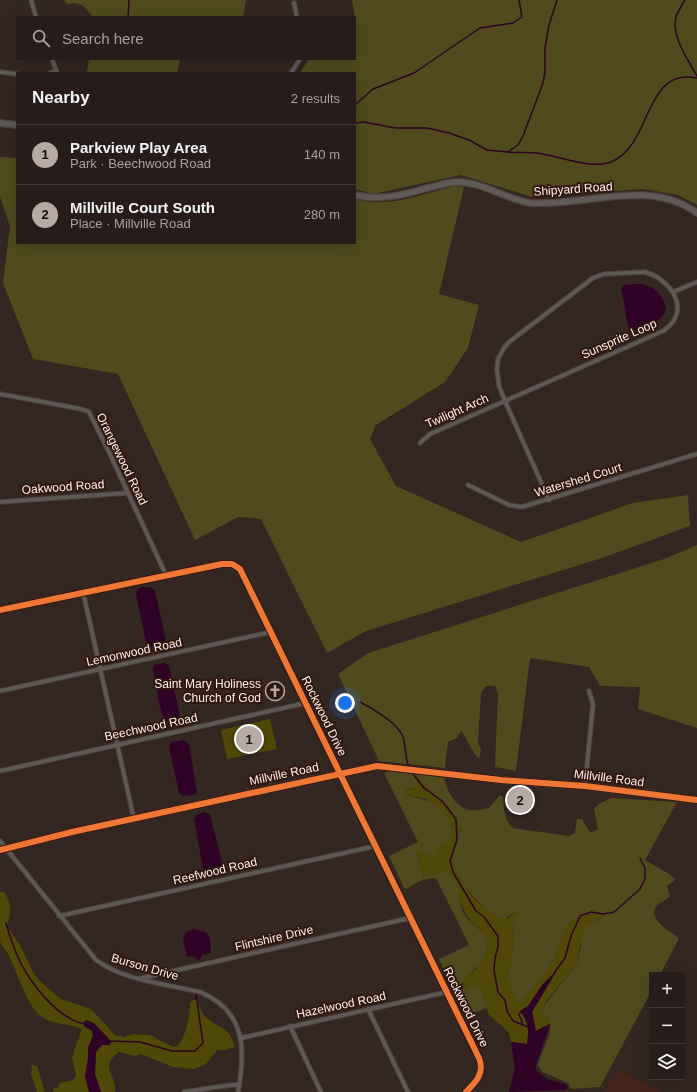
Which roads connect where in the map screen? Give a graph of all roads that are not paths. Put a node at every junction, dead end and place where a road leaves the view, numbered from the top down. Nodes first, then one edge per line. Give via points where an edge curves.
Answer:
1 (31, 0) edge
2 (294, 3) dead end
3 (36, 16) edge
4 (297, 16) edge
5 (52, 60) edge
6 (299, 60) edge
7 (0, 72) edge
8 (56, 72) edge
9 (292, 72) edge
10 (16, 74) edge
11 (0, 123) edge
12 (16, 124) edge
13 (356, 195) edge
14 (697, 213) edge
15 (697, 282) edge
16 (673, 292) junction
17 (0, 394) edge
18 (505, 401) junction
19 (420, 443) dead end
20 (697, 454) edge
21 (468, 485) dead end
22 (128, 492) junction
23 (549, 500) junction
24 (0, 502) edge
25 (166, 575) junction
26 (83, 592) junction
27 (0, 610) edge
28 (271, 632) junction
29 (100, 669) junction
30 (0, 691) edge
31 (589, 691) dead end
32 (306, 703) junction
33 (118, 745) junction
34 (0, 771) edge
35 (340, 774) junction
36 (585, 786) junction
37 (697, 800) edge
38 (134, 819) junction
39 (0, 841) edge
40 (376, 846) junction
41 (6, 849) junction
42 (0, 850) edge
43 (59, 916) junction
44 (410, 918) junction
45 (142, 978) junction
46 (447, 992) junction
47 (368, 1010) junction
48 (290, 1026) junction
49 (240, 1038) junction
50 (239, 1085) junction
51 (184, 1092) edge
52 (238, 1092) edge
53 (321, 1092) edge
54 (408, 1092) edge
55 (466, 1092) edge

1 - 3 street
2 - 4 street
5 - 8 street
6 - 9 street
7 - 10 street
11 - 12 street
13 - 14 street, Shipyard Road via 370,198 393,196 458,182 480,186 530,203 644,195 678,201
15 - 16 street
16 - 18 street, Sunsprite Loop via 677,302 675,319 663,331
16 - 18 street via 658,277 645,272 604,274 585,283 504,348 498,359 497,370 499,386
17 - 22 street, Orangewood Road via 89,412
18 - 19 street, Twilight Arch via 430,434
18 - 23 street
20 - 23 street, Watershed Court
21 - 23 street, Watershed Court via 509,505 522,507
22 - 24 street, Oakwood Road
22 - 25 street, Orangewood Road
25 - 26 street, Rockwood Drive
25 - 28 street, Rockwood Drive via 222,564 236,566 242,572
26 - 27 street, Rockwood Drive
26 - 29 street
28 - 29 street, Lemonwood Road
28 - 32 street, Rockwood Drive
29 - 30 street, Lemonwood Road
29 - 33 street
31 - 36 street via 593,704
32 - 33 street, Beechwood Road
32 - 35 street, Rockwood Drive
33 - 34 street, Beechwood Road
33 - 38 street
35 - 36 street, Millville Road via 383,766 501,780
35 - 38 street, Millville Road
35 - 40 street, Rockwood Drive
36 - 37 street, Millville Road
38 - 41 street, Millville Road
39 - 41 street, Burson Drive
40 - 43 street, Reefwood Road
40 - 44 street, Rockwood Drive
41 - 42 street, Millville Road
41 - 43 street, Burson Drive
43 - 45 street, Burson Drive via 96,960 113,970
44 - 45 street, Flintshire Drive
44 - 46 street, Rockwood Drive
45 - 49 street, Burson Drive via 211,997 231,1016
46 - 47 street, Hazelwood Road
46 - 55 street, Rockwood Drive via 481,1063 479,1078
47 - 48 street, Hazelwood Road
47 - 54 street
48 - 49 street, Hazelwood Road
48 - 53 street
49 - 50 street, Burson Drive via 243,1062
50 - 51 street
50 - 52 street, Burson Drive

